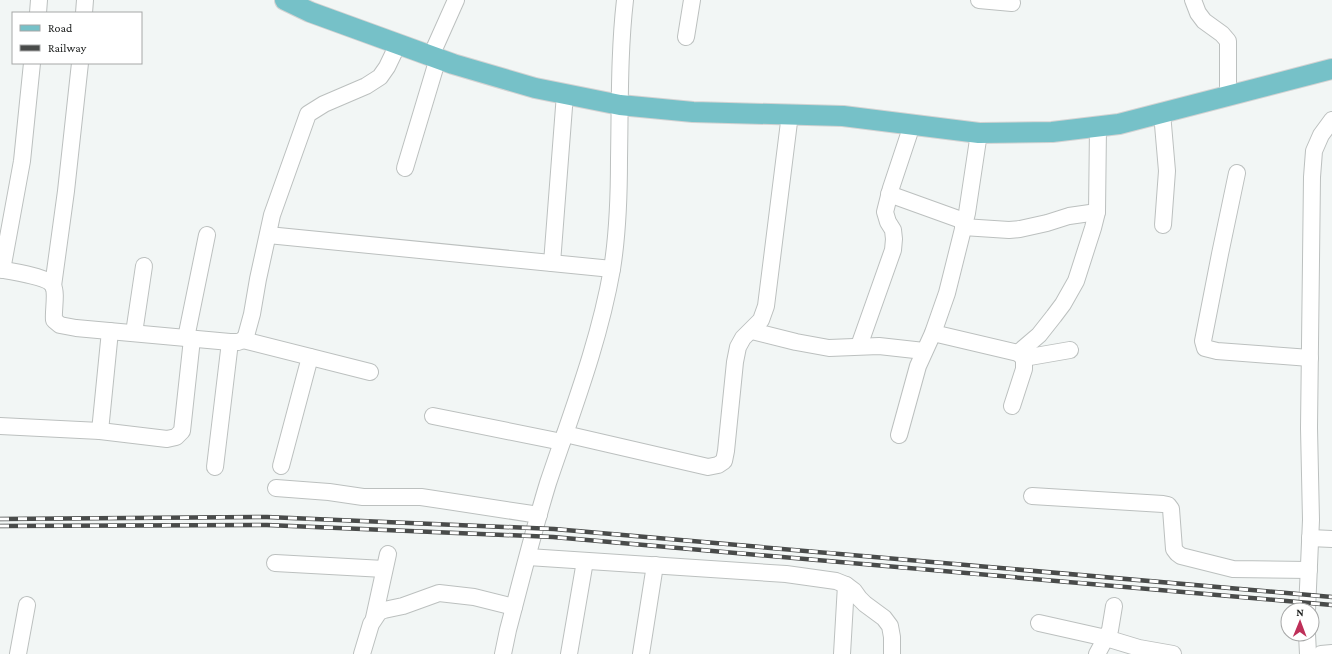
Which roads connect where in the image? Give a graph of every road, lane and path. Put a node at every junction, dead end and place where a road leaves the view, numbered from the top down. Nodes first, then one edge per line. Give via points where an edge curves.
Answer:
1 (39, 0) edge
2 (85, 0) edge
3 (285, 0) edge
4 (456, 0) edge
5 (625, 0) edge
6 (692, 0) edge
7 (979, 0) edge
8 (1193, 0) edge
9 (1012, 3) dead end
10 (313, 6) edge
11 (38, 12) edge
12 (84, 12) edge
13 (686, 37) dead end
14 (398, 44) junction
15 (434, 57) junction
16 (32, 64) edge
17 (80, 64) edge
18 (1332, 69) edge
19 (565, 94) junction
20 (1228, 96) junction
21 (620, 105) junction
22 (1162, 113) junction
23 (790, 114) junction
24 (1332, 120) edge
25 (912, 125) junction
26 (1098, 127) junction
27 (979, 133) junction
28 (405, 168) dead end
29 (1237, 173) dead end
30 (889, 194) junction
31 (1097, 212) junction
32 (964, 224) junction
33 (1163, 224) dead end
34 (207, 235) dead end
35 (268, 235) junction
36 (552, 263) junction
37 (144, 266) dead end
38 (1, 269) edge
39 (612, 269) junction
40 (53, 286) junction
41 (110, 331) junction
42 (752, 331) junction
43 (933, 333) junction
44 (134, 334) junction
45 (189, 338) junction
46 (237, 341) junction
47 (859, 346) junction
48 (1070, 350) dead end
49 (924, 351) junction
50 (1021, 356) junction
51 (310, 357) junction
52 (1310, 358) junction
53 (370, 372) dead end
54 (1012, 406) dead end
55 (433, 416) dead end
56 (0, 426) edge
57 (100, 432) junction
58 (899, 435) dead end
59 (564, 438) junction
60 (282, 466) dead end
61 (215, 467) dead end
62 (276, 488) dead end
63 (1032, 496) dead end
64 (539, 516) junction
65 (1310, 538) junction
66 (1332, 539) edge
67 (528, 557) junction
68 (585, 560) junction
69 (275, 563) dead end
70 (655, 566) junction
71 (1309, 570) junction
72 (846, 585) junction
73 (1307, 602) edge
74 (27, 605) dead end
75 (1114, 606) dead end
76 (514, 608) junction
77 (374, 618) junction
78 (1039, 623) dead end
79 (1106, 638) junction
80 (1307, 642) edge
81 (1332, 653) edge
82 (18, 654) edge
83 (362, 654) edge
84 (503, 654) edge
85 (569, 654) edge
86 (641, 654) edge
87 (842, 654) edge
88 (892, 654) edge
89 (1097, 654) edge
90 (1172, 654) edge
91 (1308, 654) edge
92 (1321, 654) edge

1 - 11 street
2 - 12 street
3 - 10 main road
4 - 15 street
5 - 21 street
6 - 13 street
7 - 9 street
8 - 20 street via 1204,21 1228,41
10 - 14 main road
14 - 15 main road
14 - 35 street via 380,77 308,114 278,198
15 - 19 main road via 535,88
15 - 28 street
16 - 38 street via 22,162
17 - 40 street
18 - 20 main road
19 - 21 main road
19 - 36 street
20 - 22 main road
21 - 23 main road via 693,112
21 - 39 street via 618,205
22 - 26 main road
22 - 33 street via 1167,171
23 - 25 main road via 843,116
23 - 42 street via 766,306 761,320
24 - 52 street via 1321,135 1313,158
25 - 27 main road
25 - 30 street
26 - 27 main road via 1052,132
26 - 31 street
27 - 32 street
29 - 52 street via 1204,341 1205,348 1217,352
30 - 32 street
30 - 47 street via 885,212 894,239 893,250
31 - 32 street via 1009,230
31 - 50 street via 1076,281 1063,304
32 - 43 street via 947,293
34 - 45 street
35 - 36 street
35 - 46 street via 246,336
36 - 39 street
37 - 44 street
38 - 40 street via 47,280
39 - 59 street via 589,364
40 - 41 street via 54,320 60,325
41 - 44 street
41 - 57 street
42 - 47 street via 829,348
42 - 59 street via 743,338 738,347 726,452 724,461 718,465 708,467
43 - 49 street
43 - 50 street
44 - 45 street
45 - 46 street
45 - 57 street via 182,431 176,437 167,439
46 - 51 street
46 - 61 street
47 - 49 street
48 - 50 street
49 - 58 street
50 - 54 street via 1024,369
51 - 53 street
51 - 60 street
52 - 65 street
55 - 59 street
56 - 57 street
59 - 64 street
62 - 64 street via 363,497 421,498
63 - 71 street via 1163,504 1171,509 1174,549 1181,556 1233,569
64 - 67 street
65 - 66 street
65 - 71 street
67 - 68 street
67 - 76 street
68 - 70 street
68 - 85 street
69 - 77 street via 386,562
70 - 72 street via 786,574 836,581
70 - 86 street
71 - 73 street
72 - 87 street
72 - 88 street via 890,626
74 - 82 street
75 - 79 street
76 - 77 street via 474,597 440,593 384,610
76 - 84 street
77 - 83 street
78 - 79 street
79 - 89 street
79 - 90 street
80 - 91 street
81 - 92 street

